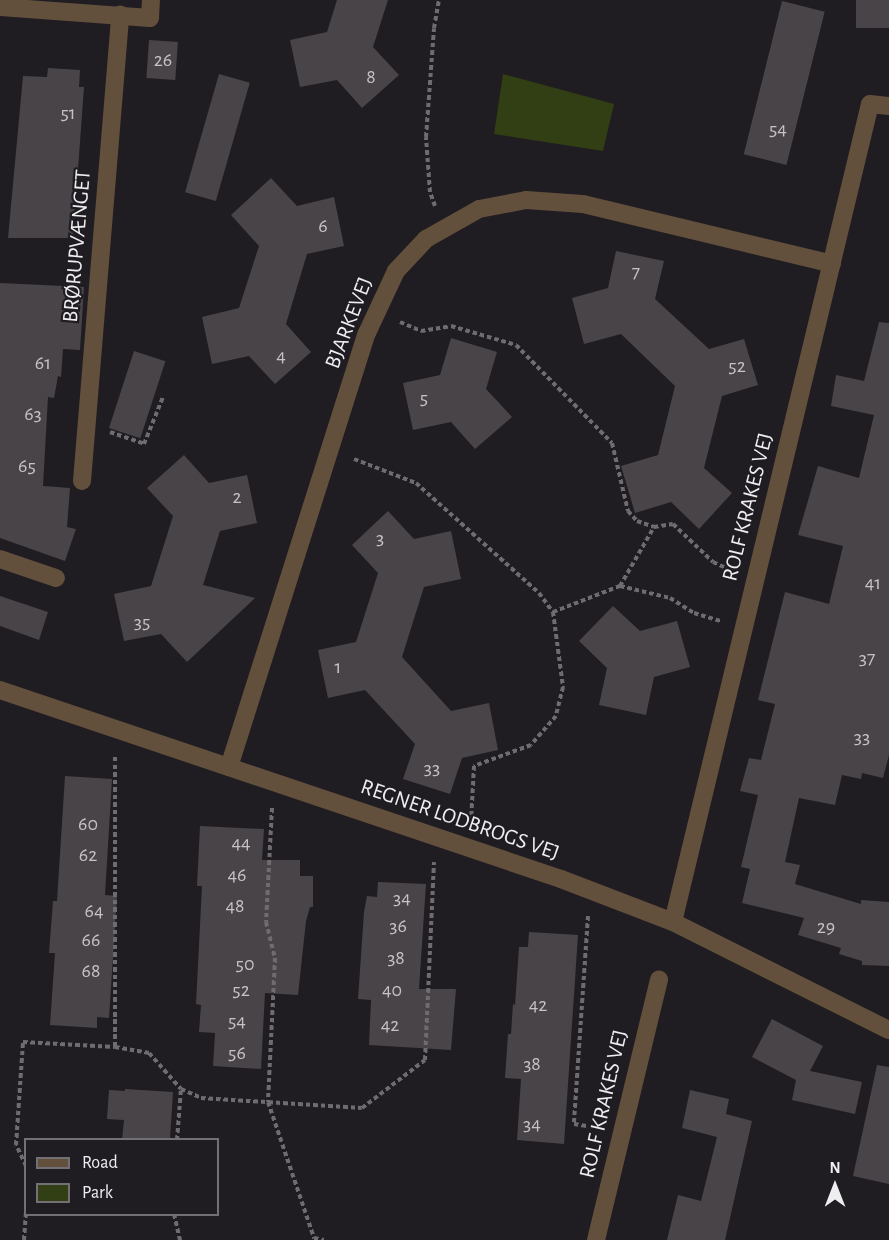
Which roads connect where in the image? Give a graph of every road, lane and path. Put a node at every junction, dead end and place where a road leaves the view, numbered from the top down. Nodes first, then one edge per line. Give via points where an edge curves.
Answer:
1 (151, 0) edge
2 (439, 0) edge
3 (0, 7) edge
4 (120, 15) junction
5 (889, 106) edge
6 (444, 229) junction
7 (832, 264) junction
8 (376, 312) junction
9 (163, 397) dead end
10 (106, 430) dead end
11 (331, 450) junction
12 (82, 481) dead end
13 (654, 527) junction
14 (0, 560) edge
15 (56, 578) dead end
16 (755, 581) junction
17 (620, 586) junction
18 (554, 612) junction
19 (744, 627) junction
20 (0, 690) edge
21 (115, 729) junction
22 (229, 767) junction
23 (274, 782) junction
24 (435, 837) junction
25 (468, 848) junction
26 (595, 892) junction
27 (673, 922) junction
28 (659, 979) dead end
29 (889, 1030) edge
30 (115, 1047) junction
31 (181, 1089) junction
32 (268, 1102) junction
33 (622, 1132) junction
34 (177, 1138) edge
35 (24, 1162) edge
36 (26, 1216) edge
37 (174, 1216) edge
38 (24, 1240) edge
39 (180, 1240) edge
40 (324, 1240) edge
41 (596, 1240) edge

1 - 4 street via 150,18
2 - 6 path via 426,137 430,192
3 - 4 street
4 - 12 street, BRØRUPVÆNGET
5 - 7 street, ROLF KRAKES VEJ via 870,104
6 - 7 street, BJARKEVEJ via 479,209 526,200 583,204
6 - 8 street, BJARKEVEJ via 426,239 396,271
7 - 16 street, ROLF KRAKES VEJ
8 - 11 street, BJARKEVEJ
8 - 13 path via 421,331 451,326 516,345 612,443 627,511 637,521
9 - 10 path via 144,444
11 - 18 path via 416,483 539,593
11 - 22 street, BJARKEVEJ
13 - 16 path via 673,524 713,562
13 - 17 path
14 - 15 street
16 - 19 street, ROLF KRAKES VEJ
17 - 18 path
17 - 19 path via 670,598 694,614
18 - 25 path via 563,687 556,716 531,745 474,766
19 - 27 street, ROLF KRAKES VEJ
20 - 21 street, REGNER LODBROGS VEJ
21 - 22 street, REGNER LODBROGS VEJ
21 - 30 path
22 - 23 street, REGNER LODBROGS VEJ
23 - 24 street, REGNER LODBROGS VEJ
23 - 32 path via 266,922 275,958
24 - 25 street, REGNER LODBROGS VEJ
24 - 32 path via 425,1060 362,1108
25 - 26 street, REGNER LODBROGS VEJ
26 - 27 street, REGNER LODBROGS VEJ
26 - 33 path via 586,923 574,1124
27 - 29 street, REGNER LODBROGS VEJ
28 - 33 street, ROLF KRAKES VEJ
30 - 31 path via 149,1053
30 - 35 path via 23,1042 16,1144
31 - 32 path via 201,1098
31 - 34 path
32 - 40 path via 315,1238
33 - 41 street, ROLF KRAKES VEJ
36 - 38 path
37 - 39 path

